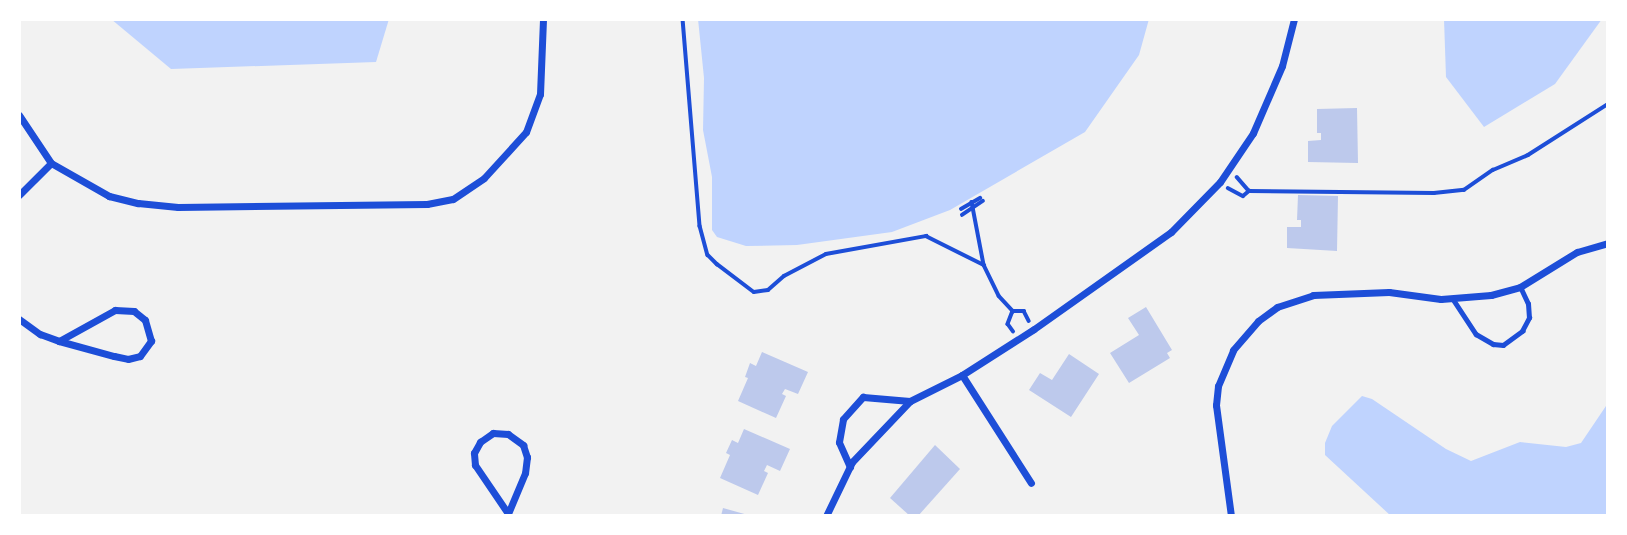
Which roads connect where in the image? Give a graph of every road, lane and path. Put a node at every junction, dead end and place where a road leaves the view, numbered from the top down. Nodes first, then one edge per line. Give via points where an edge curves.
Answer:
1 (543, 19) edge
2 (683, 19) edge
3 (1294, 19) edge
4 (1608, 104) edge
5 (19, 116) edge
6 (51, 163) junction
7 (1227, 171) junction
8 (1220, 182) junction
9 (1249, 191) junction
10 (19, 195) edge
11 (972, 202) junction
12 (973, 208) junction
13 (961, 209) dead end
14 (962, 215) dead end
15 (1608, 243) edge
16 (984, 265) junction
17 (1520, 287) junction
18 (1453, 299) junction
19 (1013, 311) junction
20 (19, 319) edge
21 (1034, 328) junction
22 (1018, 339) junction
23 (59, 341) junction
24 (962, 375) junction
25 (911, 401) junction
26 (850, 467) junction
27 (1031, 483) dead end
28 (507, 514) edge
29 (826, 516) edge
30 (1231, 516) edge

1 - 6 street via 540,94 526,132 484,178 453,199 426,204 178,208 109,196
2 - 16 path via 700,226 708,255 716,264 754,292 768,290 826,254 926,236
3 - 7 street via 1282,66 1253,133
4 - 9 path via 1464,190
5 - 6 street
6 - 10 street
7 - 8 street
7 - 9 path
8 - 9 path via 1237,194
8 - 21 street via 1171,232
11 - 12 path
11 - 12 path via 982,200
11 - 13 path
12 - 14 path
12 - 16 path
15 - 17 street via 1577,252
16 - 19 path via 999,296
17 - 18 street
17 - 18 lane via 1529,318 1522,331 1503,345 1476,334
18 - 30 street via 1389,292 1313,295 1277,307 1258,321 1233,350 1217,396 1217,429
19 - 21 path via 1024,311
19 - 22 path via 1008,324
20 - 23 street
21 - 22 street
22 - 24 street
23 - 23 street via 128,359 140,356 151,341 145,320 134,311 115,310
24 - 25 street
24 - 27 street
25 - 26 street
25 - 26 street via 863,397 843,419 839,442
26 - 29 street
28 - 28 street via 475,465 474,453 480,442 493,433 508,433 523,444 527,457

